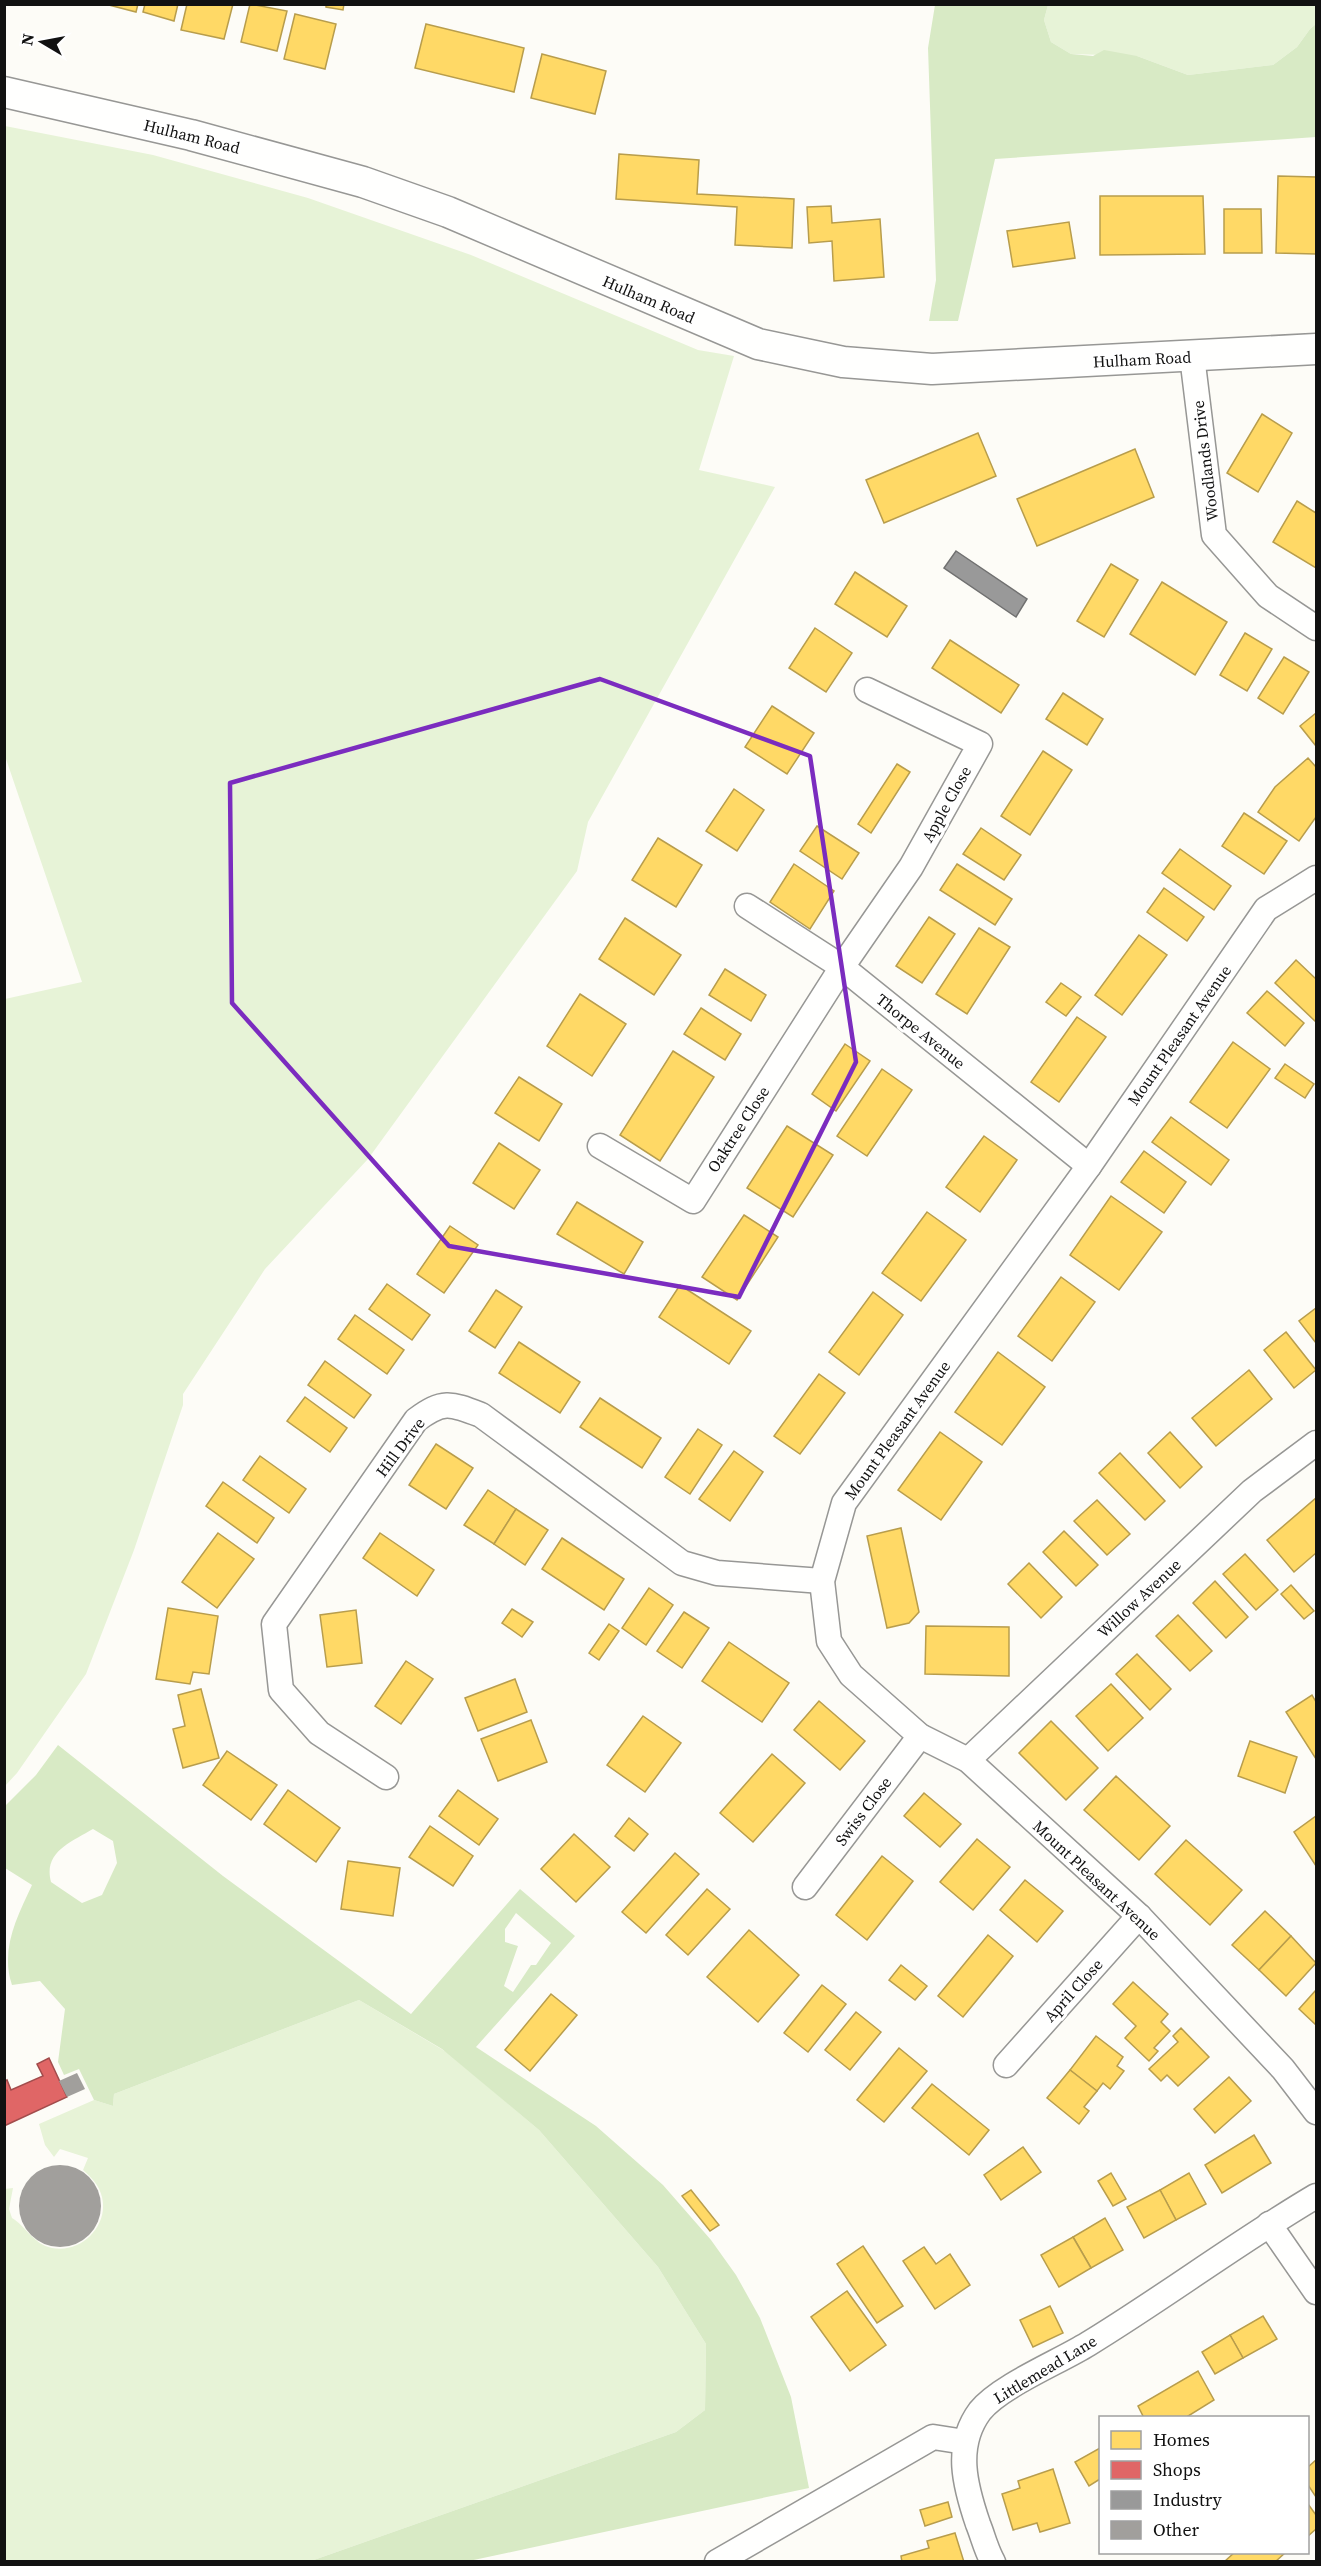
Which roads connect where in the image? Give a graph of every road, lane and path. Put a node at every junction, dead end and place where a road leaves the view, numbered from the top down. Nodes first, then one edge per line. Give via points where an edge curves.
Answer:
1 (4, 92) edge
2 (1317, 349) edge
3 (1192, 356) junction
4 (1317, 628) edge
5 (867, 690) dead end
6 (1317, 878) edge
7 (747, 906) dead end
8 (842, 967) junction
9 (600, 1146) dead end
10 (1089, 1166) junction
11 (1317, 1443) edge
12 (822, 1581) junction
13 (920, 1736) junction
14 (968, 1760) junction
15 (386, 1777) dead end
16 (805, 1887) dead end
17 (1139, 1916) junction
18 (1006, 2065) dead end
19 (1317, 2112) edge
20 (1317, 2196) edge
21 (1269, 2224) junction
22 (1317, 2292) edge
23 (965, 2442) junction
24 (717, 2562) edge
25 (993, 2562) edge

1 - 3 street, Hulham Road via 191,135 363,182 448,212 758,344 795,353 843,362 932,369
2 - 3 street, Hulham Road
3 - 4 street, Woodlands Drive via 1214,535 1268,596
5 - 8 street, Apple Close via 980,744 911,867
6 - 10 street, Mount Pleasant Avenue via 1266,909
7 - 8 street, Thorpe Avenue
8 - 9 street, Oaktree Close via 693,1201
8 - 10 street, Thorpe Avenue
10 - 12 street, Mount Pleasant Avenue via 844,1503
11 - 14 street, Willow Avenue via 1252,1491
12 - 13 street, Mount Pleasant Avenue via 829,1641 851,1675
12 - 15 street, Hill Drive via 717,1573 682,1563 481,1414 453,1404 435,1407 416,1420 274,1624 281,1690 319,1733
13 - 14 street, Mount Pleasant Avenue
13 - 16 street, Swiss Close
14 - 17 street, Mount Pleasant Avenue
17 - 18 street, April Close
17 - 19 street, Mount Pleasant Avenue via 1283,2069
20 - 21 street, Littlemead Lane
21 - 22 street
21 - 23 street, Littlemead Lane via 1088,2344 1002,2393 981,2410
23 - 24 street via 933,2437
23 - 25 street via 966,2488

